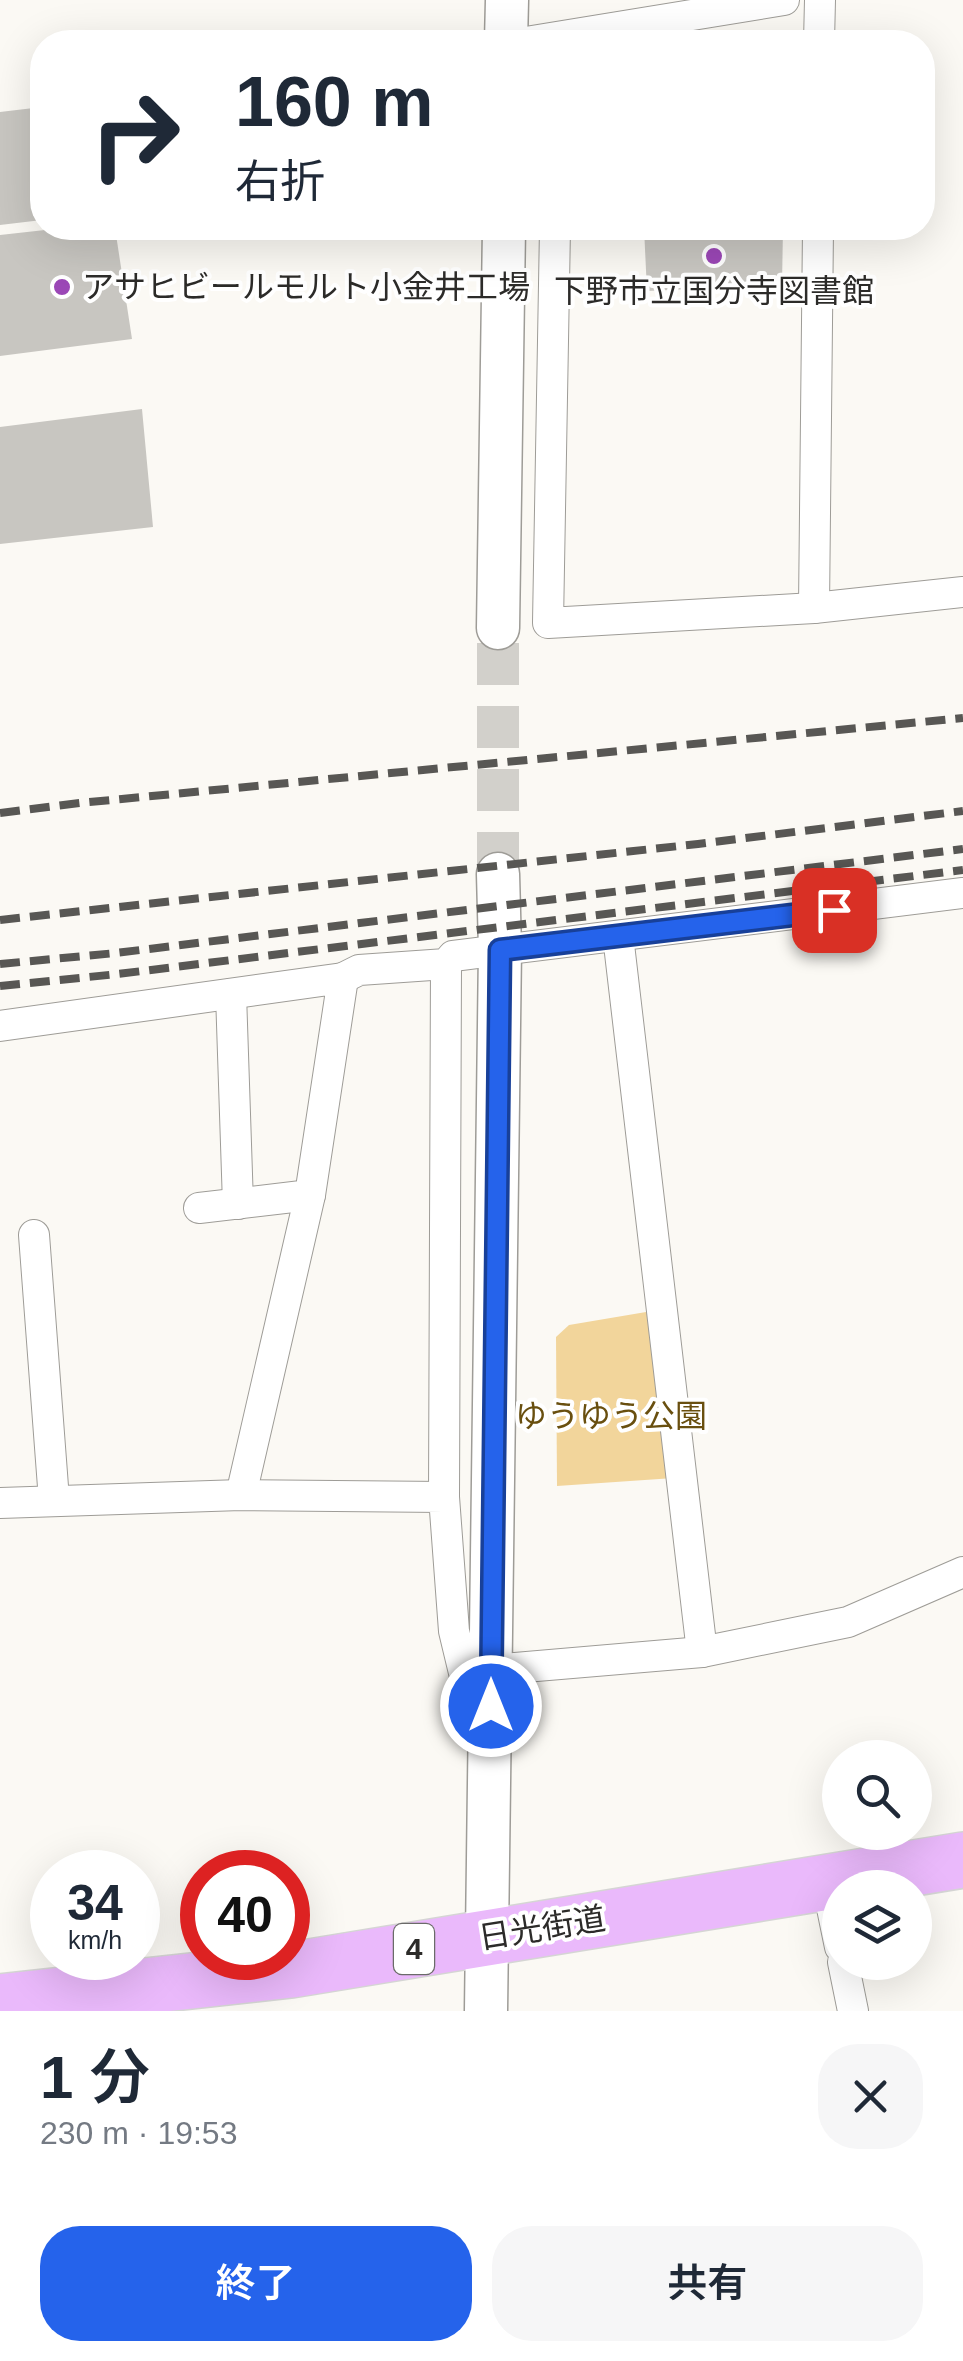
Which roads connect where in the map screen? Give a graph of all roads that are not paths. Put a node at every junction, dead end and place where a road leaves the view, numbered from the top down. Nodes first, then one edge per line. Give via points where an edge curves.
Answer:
1 (506, 0) edge
2 (784, 0) edge
3 (820, 0) edge
4 (506, 30) edge
5 (614, 30) edge
6 (819, 30) edge
7 (504, 240) edge
8 (555, 240) edge
9 (818, 240) edge
10 (963, 592) edge
11 (814, 608) junction
12 (498, 628) tunnel mouth
13 (498, 874) tunnel mouth
14 (963, 893) edge
15 (618, 936) junction
16 (500, 950) junction
17 (446, 964) junction
18 (342, 978) junction
19 (231, 994) junction
20 (0, 1026) edge
21 (310, 1194) junction
22 (238, 1204) junction
23 (199, 1208) dead end
24 (34, 1235) dead end
25 (241, 1495) junction
26 (444, 1497) junction
27 (54, 1500) junction
28 (0, 1503) edge
29 (963, 1572) edge
30 (702, 1652) junction
31 (491, 1670) junction
32 (490, 1779) junction
33 (963, 1860) edge
34 (906, 1870) edge
35 (822, 1885) edge
36 (489, 1936) junction
37 (847, 1980) edge
38 (0, 2002) edge
39 (486, 2011) edge
40 (854, 2011) edge

1 - 4 street
2 - 5 street
3 - 6 street
7 - 12 street
8 - 11 street via 548,623
9 - 11 street
10 - 11 street
13 - 16 street
14 - 15 street
15 - 16 street
15 - 30 street
16 - 17 street via 453,956
16 - 31 street
17 - 18 street via 359,970
17 - 26 street
18 - 19 street
18 - 21 street
19 - 20 street
19 - 22 street
21 - 22 street
21 - 25 street
22 - 23 street
24 - 27 street
25 - 26 street
25 - 27 street
26 - 32 street via 454,1630
27 - 28 street
29 - 30 street via 848,1622
30 - 31 street
31 - 32 street
32 - 36 street
33 - 34 highway, 日光街道 / 4
35 - 36 highway, 日光街道 / 4
36 - 38 highway, 日光街道 / 4 via 291,1970
36 - 39 street
37 - 40 street

